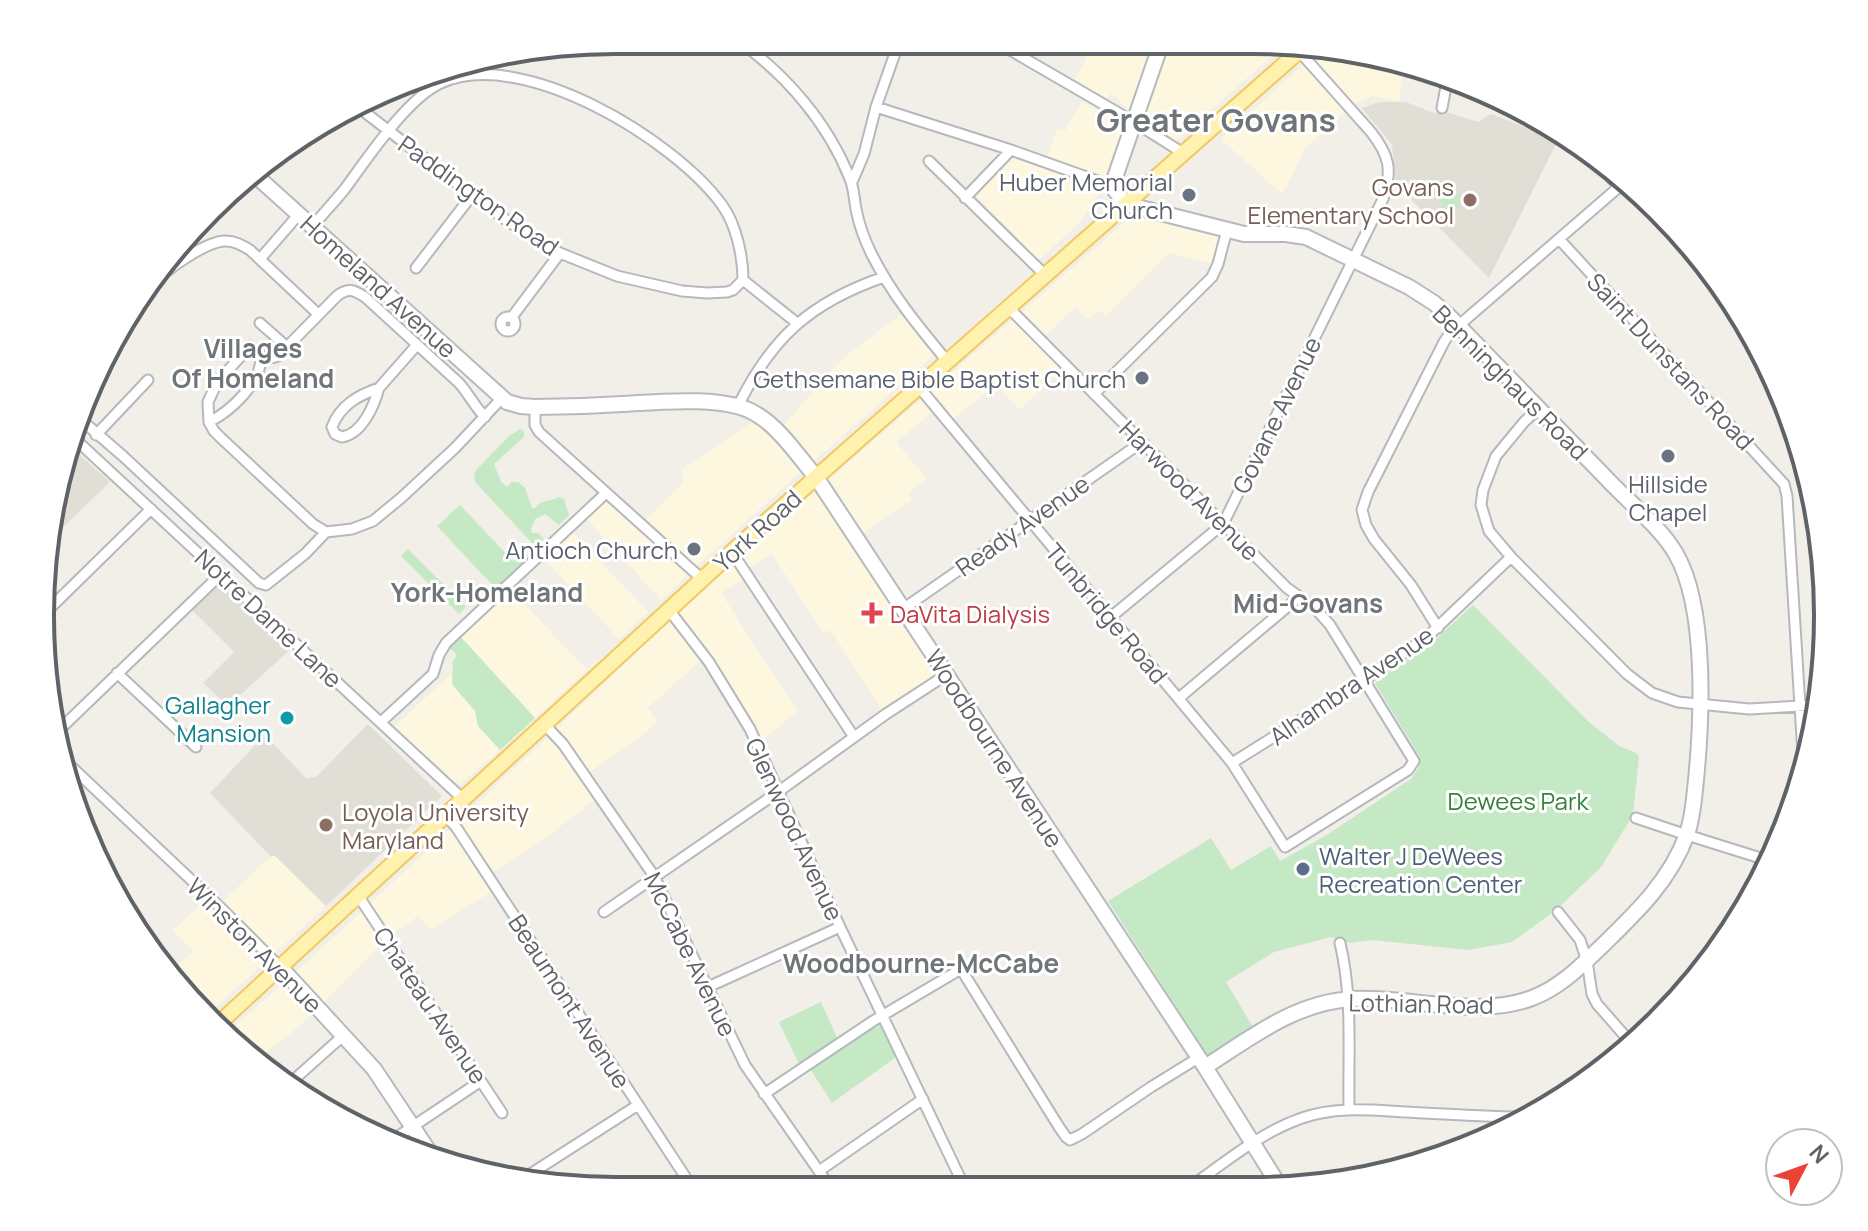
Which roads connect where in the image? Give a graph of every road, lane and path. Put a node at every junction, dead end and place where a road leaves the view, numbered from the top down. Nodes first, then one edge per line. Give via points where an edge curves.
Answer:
1 (755, 54) edge
2 (895, 54) edge
3 (1017, 54) edge
4 (1158, 54) edge
5 (1294, 55) edge
6 (1310, 57) edge
7 (461, 76) edge
8 (456, 77) edge
9 (1446, 89) edge
10 (876, 107) junction
11 (1442, 108) dead end
12 (365, 113) edge
13 (1134, 122) junction
14 (388, 131) junction
15 (1011, 150) junction
16 (1183, 153) junction
17 (929, 161) dead end
18 (261, 180) edge
19 (852, 182) junction
20 (1112, 186) junction
21 (1617, 188) edge
22 (472, 195) junction
23 (965, 198) junction
24 (1125, 204) junction
25 (299, 214) junction
26 (312, 227) junction
27 (1227, 230) junction
28 (1559, 239) junction
29 (560, 253) junction
30 (260, 259) junction
31 (1353, 260) junction
32 (176, 266) edge
33 (416, 268) dead end
34 (1045, 275) junction
35 (884, 277) junction
36 (743, 280) junction
37 (1008, 307) junction
38 (318, 314) junction
39 (512, 317) dead end
40 (260, 323) dead end
41 (797, 323) junction
42 (1458, 326) junction
43 (416, 346) junction
44 (287, 347) junction
45 (261, 356) junction
46 (947, 361) junction
47 (148, 380) dead end
48 (919, 387) junction
49 (379, 388) junction
50 (1094, 394) junction
51 (502, 398) junction
52 (738, 406) junction
53 (535, 407) junction
54 (1538, 409) junction
55 (485, 417) junction
56 (209, 422) junction
57 (87, 426) edge
58 (96, 435) junction
59 (1142, 442) junction
60 (81, 444) edge
61 (816, 477) junction
62 (606, 493) junction
63 (151, 509) junction
64 (1029, 520) junction
65 (1223, 524) junction
66 (326, 532) junction
67 (732, 552) junction
68 (1511, 557) junction
69 (221, 574) junction
70 (702, 579) junction
71 (1299, 597) junction
72 (54, 604) edge
73 (903, 609) junction
74 (669, 610) junction
75 (1111, 617) junction
76 (1438, 628) junction
77 (117, 673) junction
78 (946, 675) junction
79 (1364, 680) junction
80 (1179, 698) junction
81 (1701, 704) junction
82 (1806, 706) edge
83 (1800, 707) junction
84 (381, 722) junction
85 (65, 724) edge
86 (545, 725) junction
87 (1802, 732) edge
88 (854, 737) junction
89 (196, 747) dead end
90 (1232, 763) junction
91 (76, 771) edge
92 (778, 792) junction
93 (464, 800) junction
94 (446, 816) junction
95 (1636, 818) dead end
96 (1687, 835) junction
97 (1285, 847) joint
98 (1759, 858) edge
99 (654, 876) junction
100 (359, 897) junction
101 (604, 912) dead end
102 (1558, 912) dead end
103 (840, 927) junction
104 (1340, 943) dead end
105 (1587, 961) junction
106 (281, 968) junction
107 (708, 987) junction
108 (1348, 999) junction
109 (884, 1016) junction
110 (224, 1019) edge
111 (344, 1035) junction
112 (1625, 1036) edge
113 (1202, 1063) junction
114 (297, 1077) edge
115 (481, 1081) junction
116 (764, 1094) junction
117 (923, 1099) junction
118 (638, 1105) junction
119 (1349, 1109) junction
120 (502, 1113) dead end
121 (1502, 1117) joint
122 (1505, 1117) edge
123 (412, 1127) junction
124 (401, 1134) edge
125 (423, 1142) edge
126 (1254, 1142) junction
127 (535, 1171) edge
128 (819, 1171) junction
129 (1274, 1176) edge
130 (685, 1177) edge
131 (823, 1177) edge
132 (960, 1177) edge
133 (1204, 1177) edge

1 - 19 street via 814,114
2 - 10 street
3 - 13 street
4 - 13 street
5 - 16 main road, York Road
6 - 31 street, Govane Avenue via 1387,158 1383,199
7 - 36 street via 504,76 546,86 641,133 697,176 723,207
8 - 14 street via 430,89
9 - 11 street
10 - 15 street
10 - 19 street
12 - 14 street, Paddington Road
13 - 16 street
13 - 20 street
14 - 22 street, Paddington Road
14 - 26 street
15 - 20 street
15 - 23 street
16 - 24 main road, York Road
17 - 23 street
18 - 25 street, Homeland Avenue
19 - 35 street via 864,238
20 - 24 street
21 - 28 street
22 - 29 street, Paddington Road
22 - 33 street
23 - 34 street
24 - 27 street, Benninghaus Road
24 - 34 main road, York Road
25 - 26 street, Homeland Avenue
25 - 30 street
26 - 51 street, Homeland Avenue
27 - 31 street, Benninghaus Road via 1298,235
27 - 50 street via 1212,277
28 - 42 street
28 - 83 street, Saint Dunstans Road via 1784,484
29 - 36 street, Paddington Road via 617,276 682,291 727,292
29 - 39 street
30 - 32 street via 241,244 223,240
30 - 38 street
31 - 42 street, Benninghaus Road via 1421,294
31 - 65 street, Govane Avenue
34 - 37 main road, York Road
35 - 41 street via 843,293
35 - 46 street
36 - 41 street
37 - 46 main road, York Road
37 - 50 street, Harwood Avenue
38 - 43 street via 340,293 352,290
38 - 44 street
40 - 44 street
41 - 52 street via 764,360
42 - 54 street, Benninghaus Road
42 - 76 street via 1444,342 1362,510 1374,539
43 - 49 street
43 - 55 street via 467,391
44 - 45 street via 275,357
45 - 56 street via 253,383
45 - 56 street via 250,346 222,377 208,402
46 - 48 main road, York Road
47 - 58 street
48 - 61 main road, York Road
48 - 64 street, Tunbridge Road
49 - 49 street via 342,409 332,427 335,434 352,434
50 - 59 street, Harwood Avenue
51 - 53 street, Woodbourne Avenue
51 - 55 street
52 - 53 street, Woodbourne Avenue via 670,402
52 - 61 street, Woodbourne Avenue via 760,415
53 - 62 street via 539,432
54 - 68 street via 1496,456 1483,490 1481,505 1489,531
54 - 81 street, Benninghaus Road via 1677,555 1692,599
55 - 66 street via 373,521
56 - 66 street
57 - 58 street
58 - 66 street via 259,583 266,585
59 - 64 street, Ready Avenue
59 - 65 street, Harwood Avenue
60 - 63 street, Notre Dame Lane
61 - 67 main road, York Road
61 - 73 street, Woodbourne Avenue
62 - 70 street
62 - 84 street via 446,643 433,674
63 - 69 street, Notre Dame Lane
63 - 72 street
64 - 73 street, Ready Avenue
64 - 75 street, Tunbridge Road
65 - 71 street, Harwood Avenue
65 - 75 street, Govane Avenue
67 - 70 main road, York Road
67 - 88 street
68 - 76 street, Alhambra Avenue
68 - 81 street via 1643,689
69 - 77 street
69 - 84 street, Notre Dame Lane
70 - 74 main road, York Road
71 - 79 street, Harwood Avenue via 1324,617
71 - 80 street
73 - 78 street, Woodbourne Avenue
74 - 86 main road, York Road
74 - 92 street, Glenwood Avenue via 732,697
75 - 80 street, Tunbridge Road
76 - 79 street, Alhambra Avenue
77 - 85 street
77 - 89 street
78 - 88 street
78 - 113 street, Woodbourne Avenue
79 - 90 street, Alhambra Avenue
79 - 97 street, Harwood Avenue via 1414,761 1408,770
80 - 90 street, Tunbridge Road
81 - 83 street
81 - 96 street, Lothian Road
82 - 83 street
83 - 87 street, Saint Dunstans Road
84 - 93 street, Notre Dame Lane
86 - 93 main road, York Road
86 - 99 street, McCabe Avenue
88 - 92 street
90 - 97 street, Tunbridge Road
91 - 106 street, Winston Avenue
92 - 99 street
92 - 103 street, Glenwood Avenue
93 - 94 main road, York Road
94 - 100 main road, York Road
94 - 118 street, Beaumont Avenue
95 - 96 street
96 - 98 street
96 - 105 street, Lothian Road via 1648,900
99 - 101 street
99 - 107 street, McCabe Avenue
100 - 106 main road, York Road
100 - 115 street, Chateau Avenue
102 - 105 street via 1580,940
103 - 107 street
103 - 109 street, Glenwood Avenue
104 - 108 street
105 - 108 street, Lothian Road via 1533,998 1502,1006
105 - 112 street via 1597,1004
106 - 110 main road, York Road
106 - 111 street, Winston Avenue
107 - 116 street, McCabe Avenue
108 - 113 street, Lothian Road via 1284,1018
108 - 119 street
109 - 113 street, Lothian Road via 961,969 1070,1140 1151,1087
109 - 116 street
109 - 117 street, Glenwood Avenue
111 - 114 street
111 - 123 street, Winston Avenue
113 - 126 street, Woodbourne Avenue
115 - 120 street, Chateau Avenue
115 - 123 street
116 - 128 street, McCabe Avenue
117 - 128 street
117 - 132 street, Glenwood Avenue
118 - 127 street
118 - 130 street, Beaumont Avenue
119 - 121 street
119 - 126 street via 1303,1117
121 - 122 street
123 - 124 street
123 - 125 street, Winston Avenue
126 - 129 street, Woodbourne Avenue
126 - 133 street
128 - 131 street, McCabe Avenue

